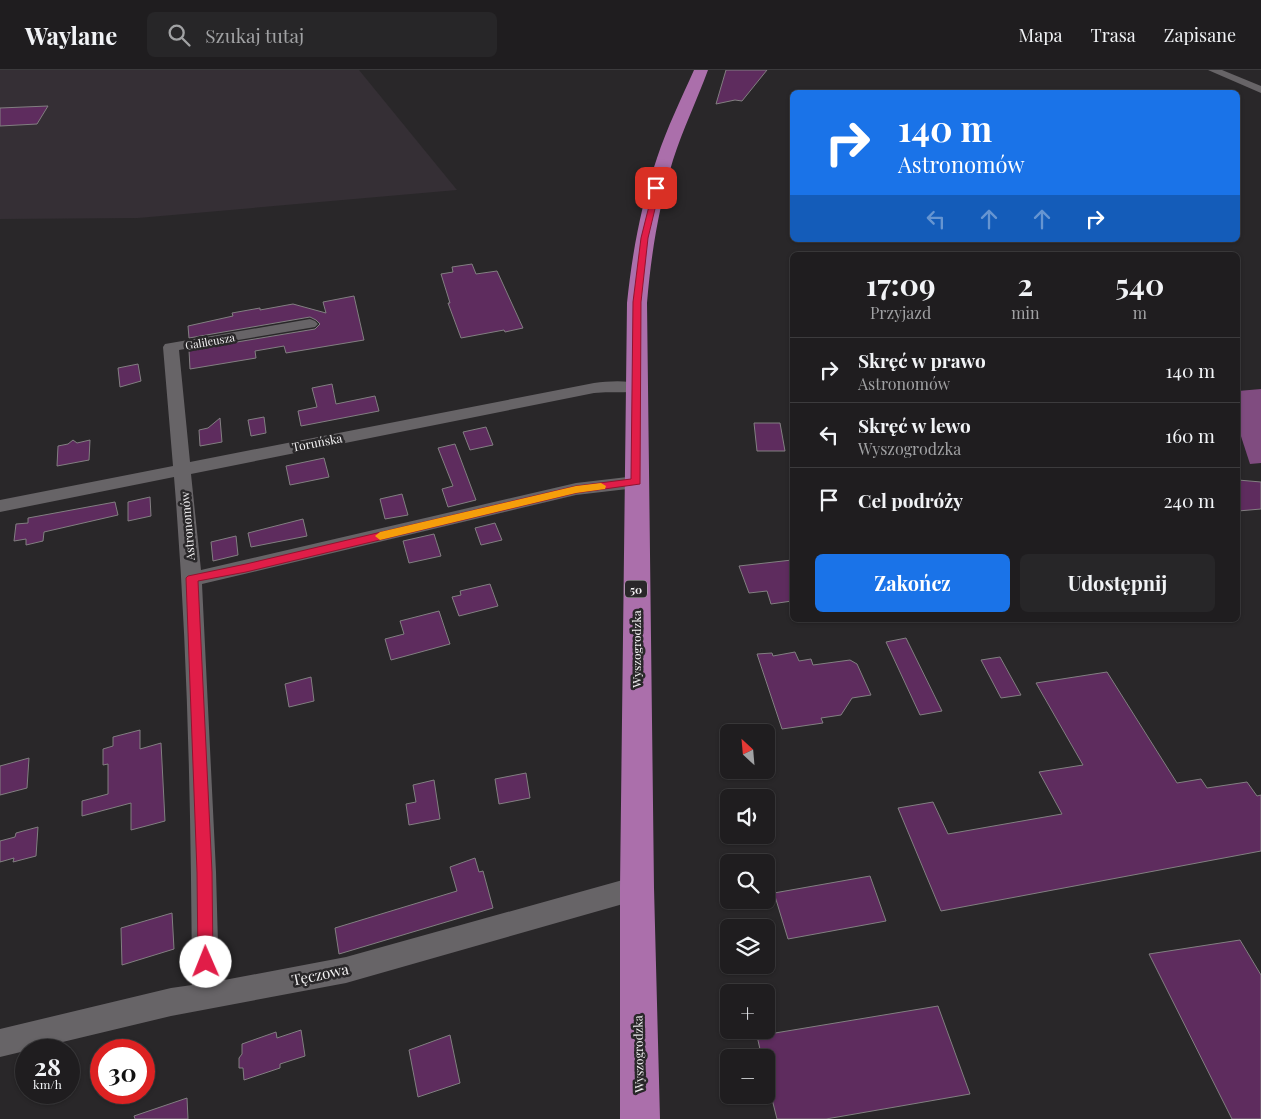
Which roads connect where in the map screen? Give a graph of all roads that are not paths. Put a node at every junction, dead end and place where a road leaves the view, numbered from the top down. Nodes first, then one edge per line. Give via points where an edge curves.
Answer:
1 (701, 70) edge
2 (1213, 70) edge
3 (1261, 90) edge
4 (310, 324) dead end
5 (635, 387) junction
6 (183, 468) junction
7 (636, 482) junction
8 (0, 506) edge
9 (192, 578) junction
10 (637, 888) junction
11 (206, 998) junction
12 (0, 1043) edge
13 (640, 1119) edge

1 - 5 main road, Wyszogrodzka / 50 via 665,158 644,238 637,302
2 - 3 street
4 - 6 street, Galileusza via 171,348
5 - 6 street, Toruńska via 594,388
5 - 7 main road, Wyszogrodzka / 50
6 - 8 street, Toruńska
6 - 9 street, Astronomów
7 - 9 street, Astronomów via 576,489 256,566
7 - 10 main road, Wyszogrodzka / 50
9 - 11 street
10 - 11 street, Tęczowa via 346,970
10 - 13 main road, Wyszogrodzka / 50
11 - 12 street, Tęczowa via 171,1002

